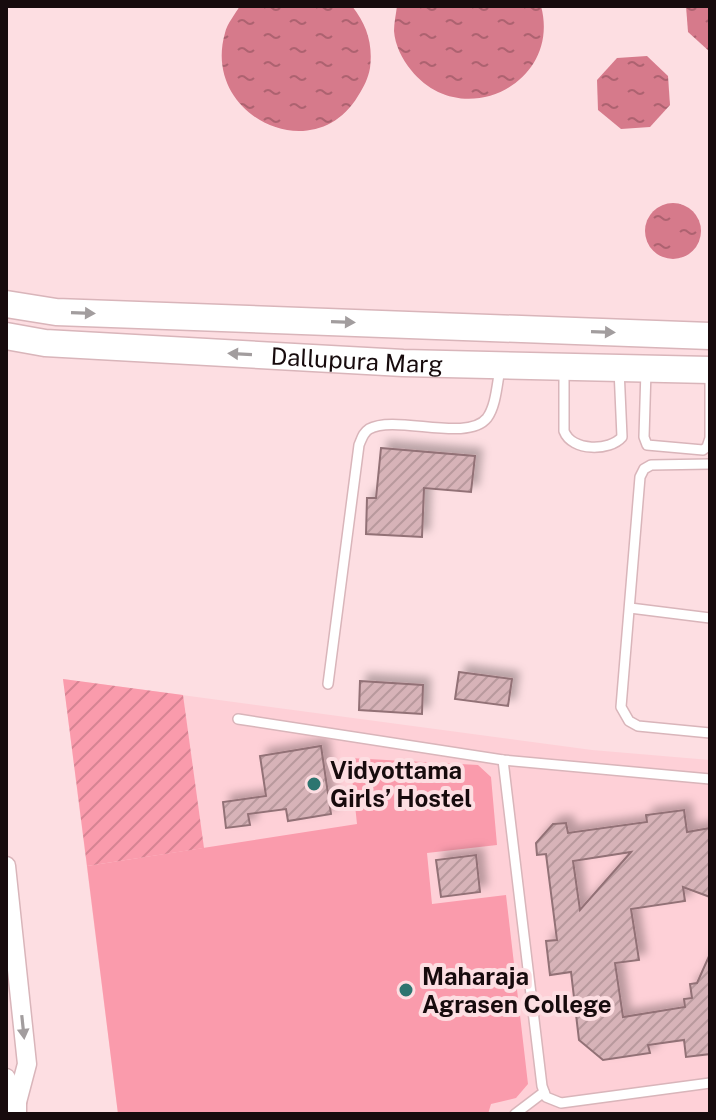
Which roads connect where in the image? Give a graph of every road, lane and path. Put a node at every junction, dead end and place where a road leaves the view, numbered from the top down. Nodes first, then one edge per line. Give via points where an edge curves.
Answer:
1 (6, 304) edge
2 (6, 336) edge
3 (710, 336) edge
4 (501, 366) junction
5 (564, 367) junction
6 (619, 369) junction
7 (646, 370) junction
8 (710, 370) edge
9 (710, 464) edge
10 (630, 608) junction
11 (710, 618) edge
12 (328, 684) dead end
13 (238, 719) dead end
14 (710, 733) edge
15 (503, 760) junction
16 (710, 779) edge
17 (6, 866) edge
18 (6, 1078) edge
19 (710, 1083) edge
20 (544, 1092) junction
21 (17, 1108) edge
22 (515, 1114) edge

1 -> 3 main road, Dallupura Marg via 56,312
4 -> 2 main road, Dallupura Marg via 61,344
4 - 5 main road, Dallupura Marg
4 - 12 lane via 491,412 476,426 387,425 364,434
5 - 6 main road, Dallupura Marg
5 - 6 lane via 564,431 579,446 614,444 622,437
6 - 7 main road, Dallupura Marg
7 - 8 main road, Dallupura Marg
7 - 8 lane via 647,445 703,450 710,438
9 - 10 lane via 644,469
10 - 11 lane
10 - 14 lane via 621,707 625,716 638,726
13 - 15 lane
15 - 16 lane
15 - 20 lane
17 -> 21 street via 27,1064
18 - 21 street
19 - 20 lane via 561,1103
20 - 22 lane

